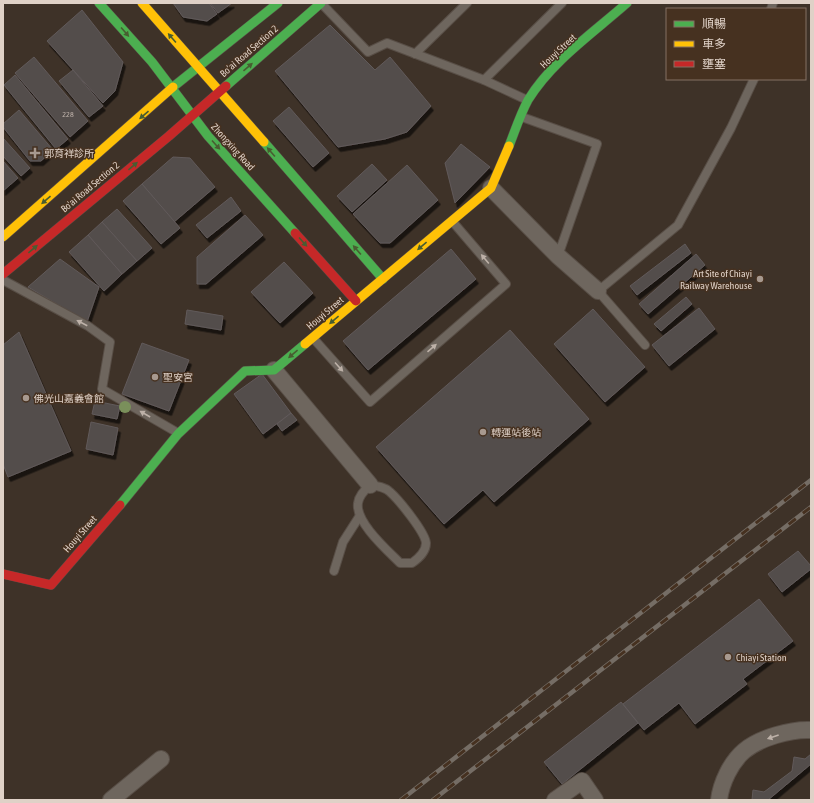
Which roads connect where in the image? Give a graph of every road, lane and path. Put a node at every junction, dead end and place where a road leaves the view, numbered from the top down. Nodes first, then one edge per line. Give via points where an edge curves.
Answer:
1 (99, 3) edge
2 (142, 3) edge
3 (278, 3) edge
4 (321, 3) edge
5 (467, 3) edge
6 (562, 3) edge
7 (627, 3) edge
8 (415, 54) junction
9 (198, 67) junction
10 (484, 80) junction
11 (754, 80) edge
12 (172, 88) junction
13 (218, 92) junction
14 (528, 101) junction
15 (191, 116) junction
16 (521, 117) junction
17 (491, 188) junction
18 (452, 221) junction
19 (3, 237) edge
20 (558, 256) junction
21 (3, 274) edge
22 (382, 279) junction
23 (3, 280) edge
24 (598, 290) junction
25 (356, 301) junction
26 (312, 338) junction
27 (645, 346) dead end
28 (274, 370) junction
29 (178, 434) junction
30 (370, 485) junction
31 (359, 517) junction
32 (334, 572) dead end
33 (3, 574) edge
34 (811, 730) edge
35 (161, 760) dead end
36 (111, 800) edge
37 (555, 800) edge
38 (595, 800) edge
39 (719, 800) edge

1 -> 12 street, Zhongxing Road
9 -> 2 street
3 - 9 street, Bo’ai Road Section 2
4 - 8 lane via 368,52 387,43
13 -> 4 street, Bo’ai Road Section 2
5 - 8 lane
6 - 10 lane
7 - 14 street, Houyi Street via 551,71
8 - 10 lane
9 - 12 street, Bo’ai Road Section 2
9 - 13 street
10 - 14 lane
11 - 24 lane via 731,128 678,225
12 - 15 street, Zhongxing Road
12 -> 19 street, Bo'ai Road Section 2
13 - 15 street, Bo’ai Road Section 2
22 -> 13 street
14 - 16 street, Houyi Street
21 -> 15 street, Bo'ai Road Section 2
15 -> 25 street, Zhongxing Road
16 - 17 street, Houyi Street via 500,174
16 - 20 lane via 597,144
17 - 18 street, Houyi Street
17 - 20 street
18 -> 22 street, Houyi Street
26 -> 18 lane via 370,402 506,284
20 - 24 street
22 - 25 street, Houyi Street
29 -> 23 lane via 102,389 110,342 88,326
24 - 27 lane
25 -> 26 street, Houyi Street
26 -> 28 street, Houyi Street
28 - 29 street, Houyi Street via 245,371
28 - 30 street
29 - 33 street, Houyi Street via 51,584
30 - 31 lane via 361,494 358,503
30 - 31 lane via 379,486 390,492 417,525 426,542 424,551 412,563 400,562
31 - 32 lane via 343,542
34 -> 39 street via 787,732 744,751 728,772
35 - 36 street
37 - 38 street via 582,781

